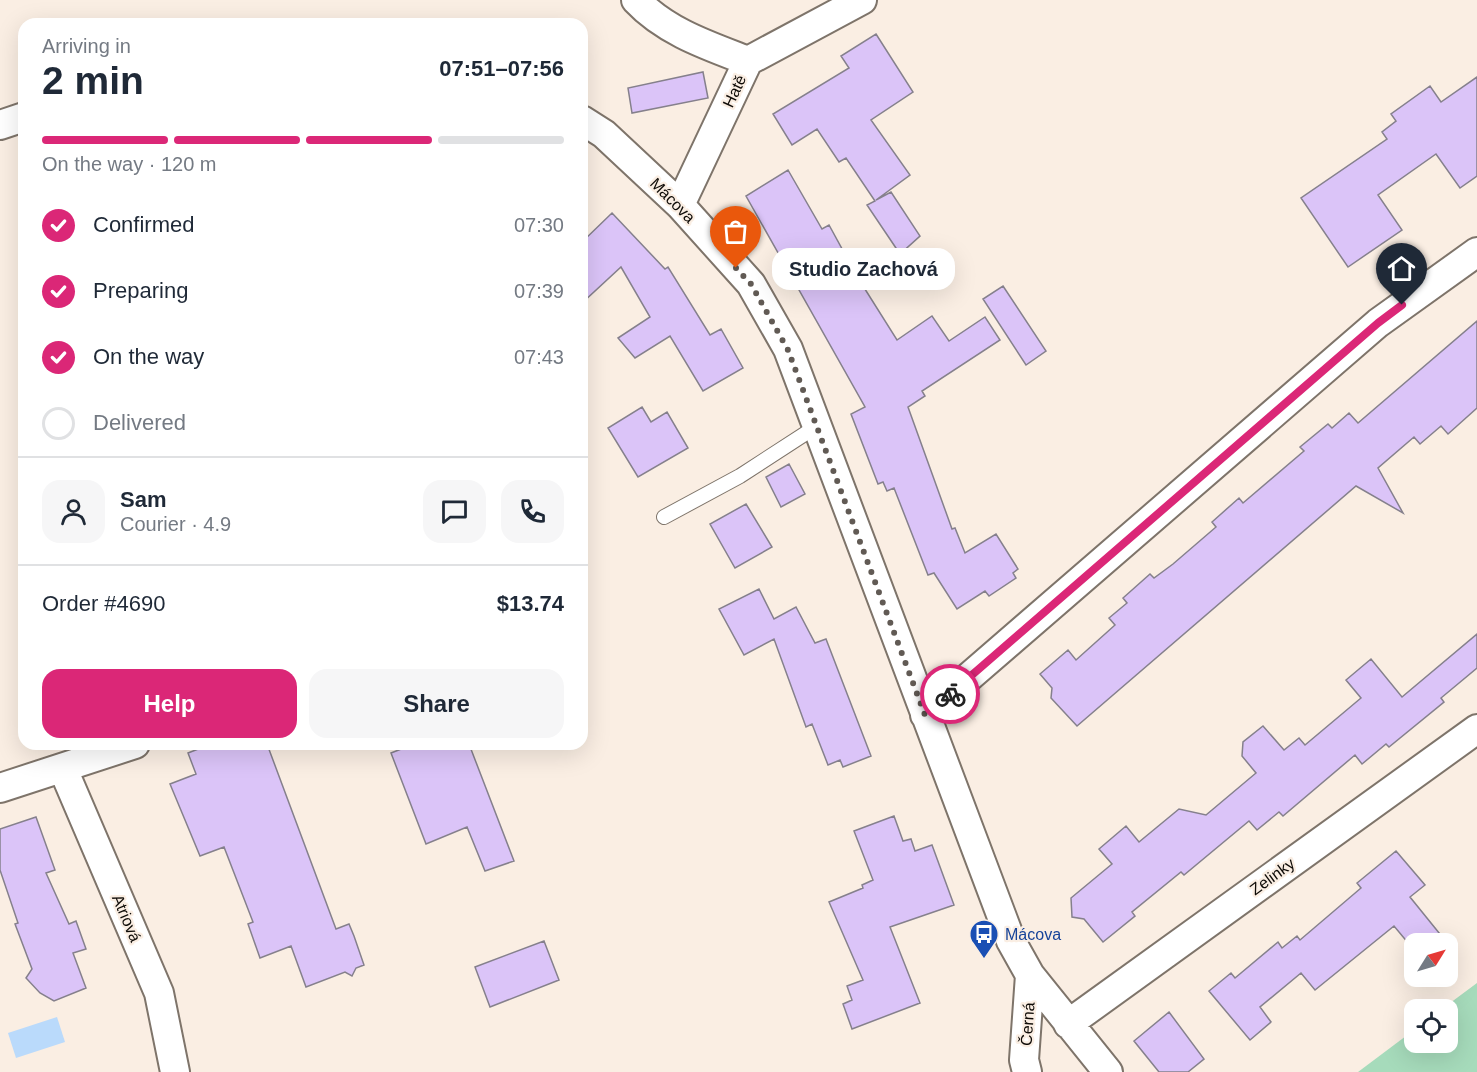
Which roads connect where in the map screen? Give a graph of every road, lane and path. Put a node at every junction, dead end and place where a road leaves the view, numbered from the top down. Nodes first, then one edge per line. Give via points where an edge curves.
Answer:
1 (636, 0) edge
2 (862, 0) edge
3 (748, 61) junction
4 (18, 119) edge
5 (588, 124) edge
6 (0, 125) edge
7 (680, 205) junction
8 (1477, 252) edge
9 (817, 426) junction
10 (664, 517) dead end
11 (925, 715) junction
12 (1477, 729) edge
13 (118, 750) edge
14 (63, 769) junction
15 (0, 788) edge
16 (1030, 975) junction
17 (1068, 1024) junction
18 (175, 1072) edge
19 (1027, 1072) edge
20 (1107, 1072) edge

1 - 3 street via 687,38
2 - 3 street, Hatě
3 - 7 street, Hatě
4 - 6 street
5 - 7 street, Mácova
7 - 9 street, Mácova via 751,284 788,350
8 - 11 street via 1378,323
9 - 10 lane via 740,476
9 - 11 street, Mácova
11 - 16 street, Mácova via 996,906
12 - 17 street, Zelinky
13 - 14 street
14 - 15 street
14 - 18 street, Atriová via 159,993
16 - 17 street, Mácova
16 - 19 street, Černá via 1024,1060
17 - 20 street, Mácova

